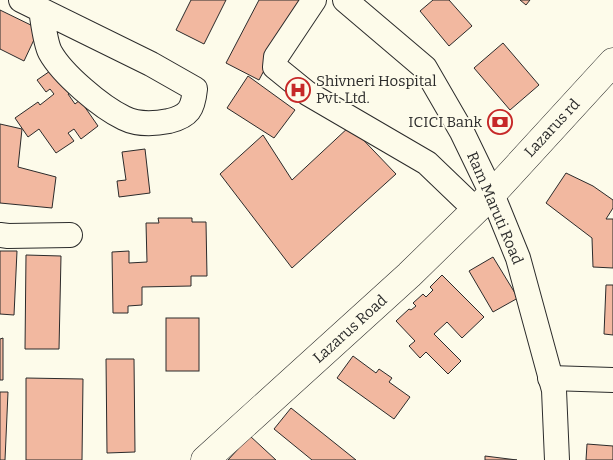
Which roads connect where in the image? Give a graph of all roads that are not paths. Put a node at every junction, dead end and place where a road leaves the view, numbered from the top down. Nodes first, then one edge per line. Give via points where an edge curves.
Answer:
1 (314, 0) edge
2 (345, 0) edge
3 (31, 5) edge
4 (613, 62) edge
5 (484, 202) junction
6 (0, 235) edge
7 (70, 235) dead end
8 (550, 378) junction
9 (613, 380) edge
10 (211, 458) edge
11 (557, 460) edge

1 - 5 street via 280,50 275,67 307,93 427,163
2 - 5 street, Ram Maruti Road via 425,68 462,132
3 - 3 street via 195,89 194,104 182,117 152,124 125,119 96,100 68,75 49,51
4 - 5 main road, Lazarus rd
5 - 8 street, Ram Maruti Road via 518,258
5 - 10 main road, Lazarus Road
6 - 7 street
8 - 9 street
8 - 11 street, Ram Maruti Road via 554,390

